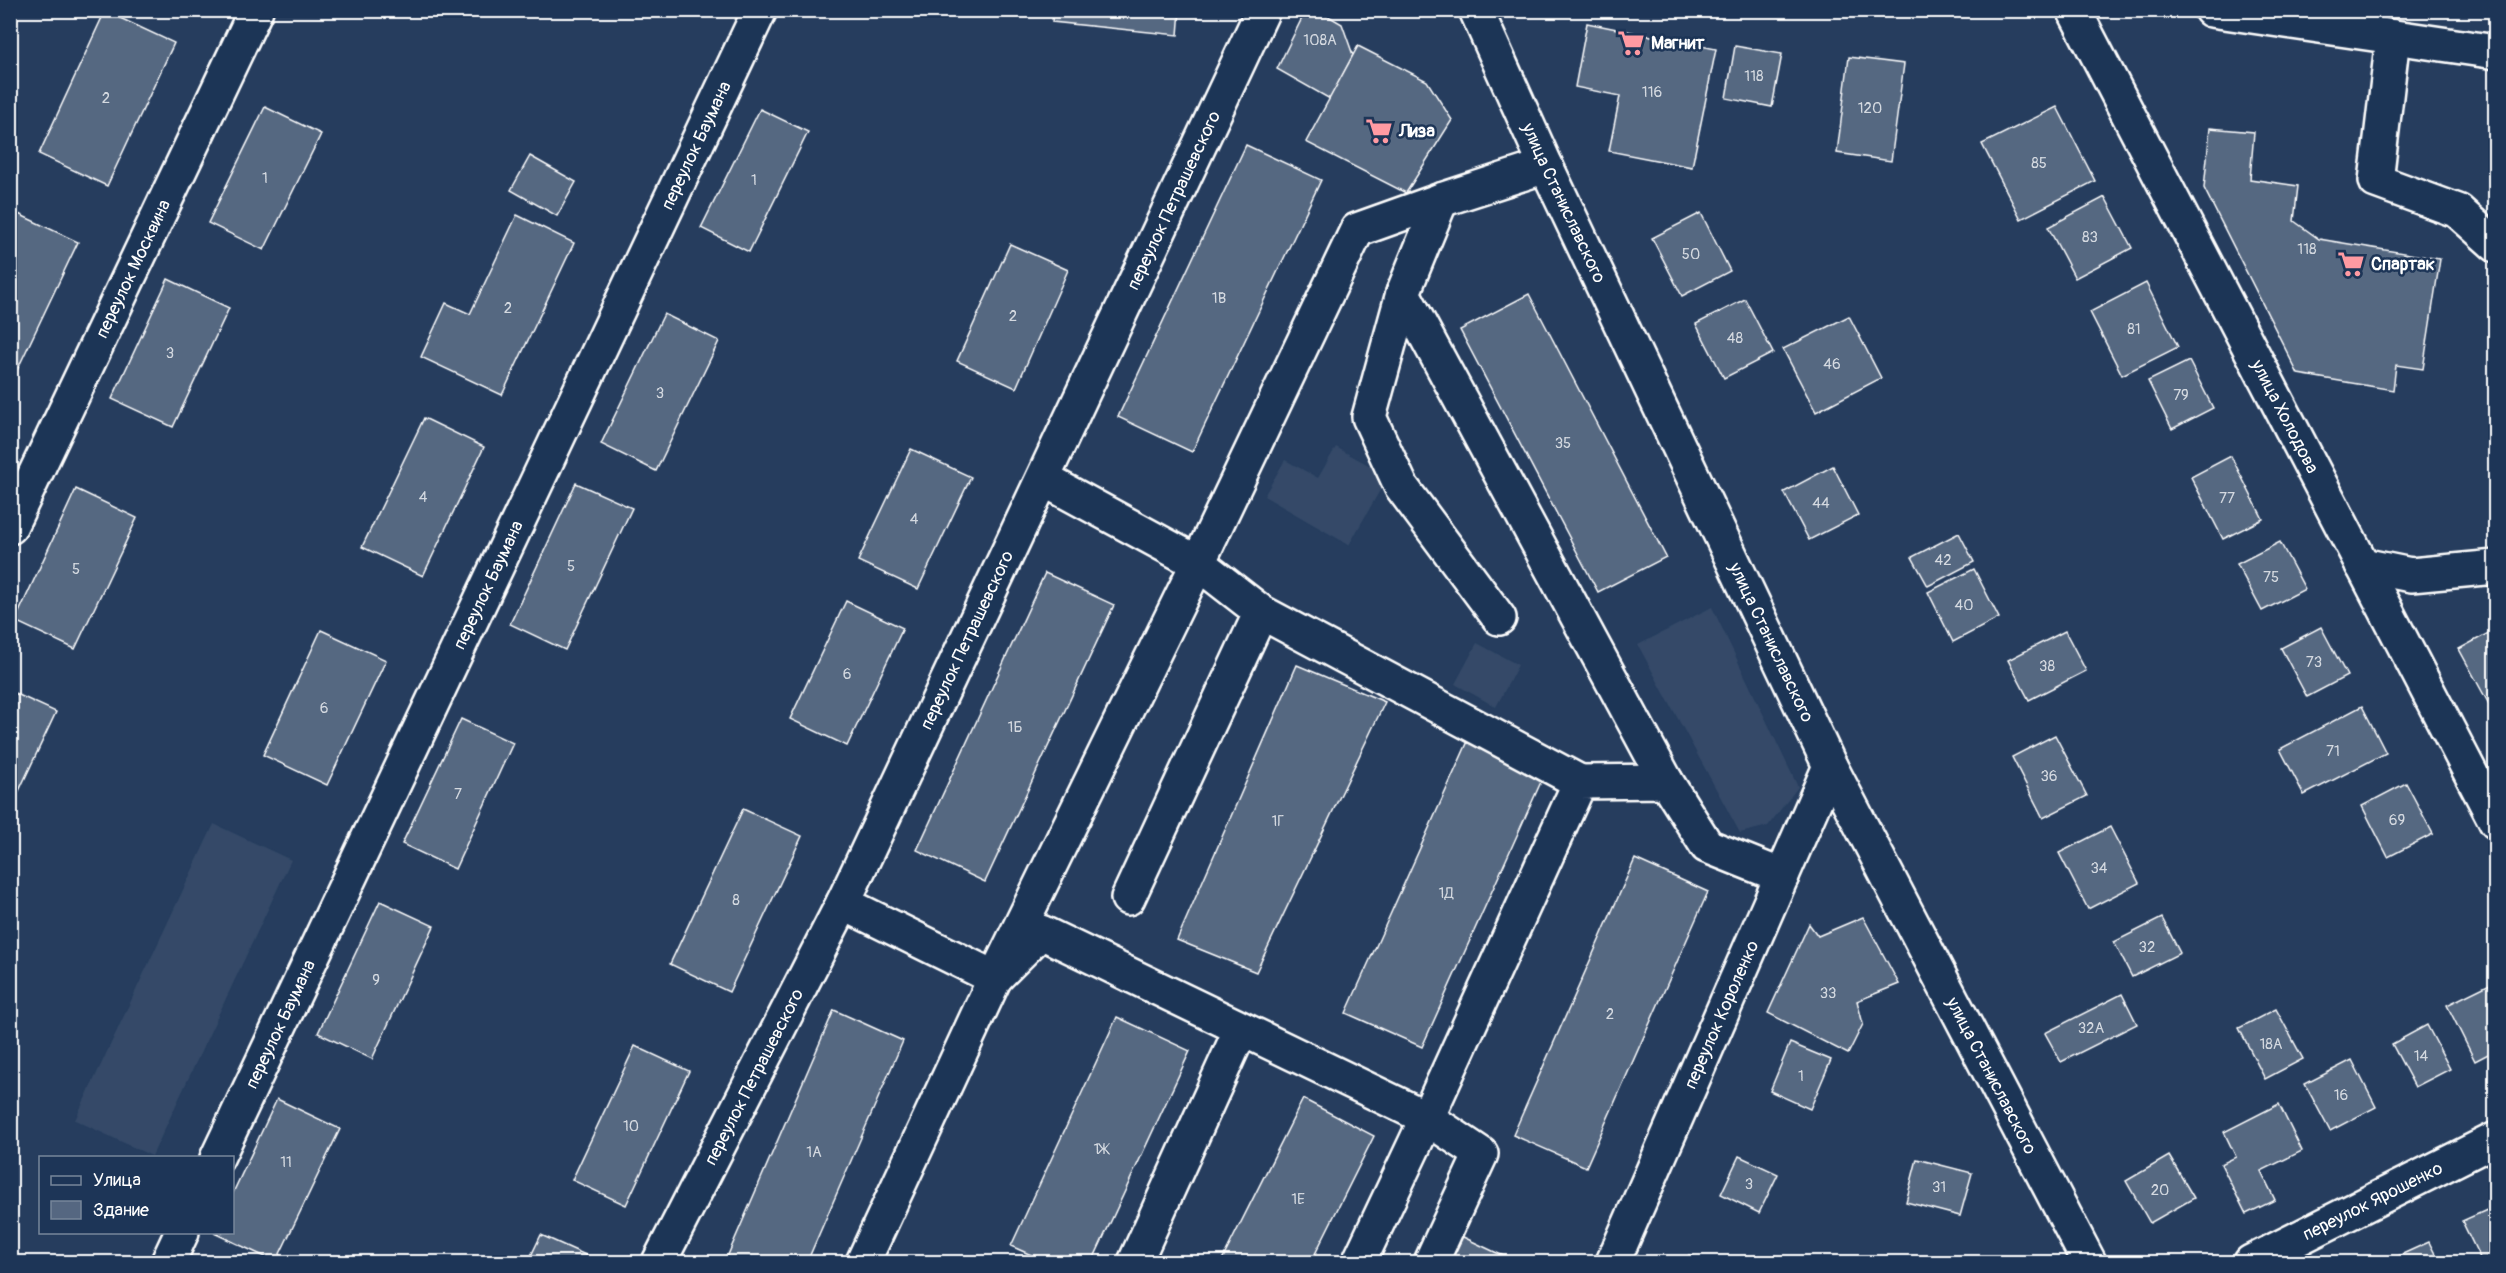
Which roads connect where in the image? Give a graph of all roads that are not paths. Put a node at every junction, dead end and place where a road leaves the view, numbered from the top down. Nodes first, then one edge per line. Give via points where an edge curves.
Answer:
1 (256, 10) edge
2 (760, 10) edge
3 (1263, 10) edge
4 (1476, 10) edge
5 (2074, 10) edge
6 (2211, 10) edge
7 (2393, 37) junction
8 (2496, 52) edge
9 (1546, 166) junction
10 (1441, 200) junction
11 (2496, 245) edge
12 (1403, 292) junction
13 (1043, 479) junction
14 (10, 527) edge
15 (1198, 563) junction
16 (2362, 565) junction
17 (2496, 567) edge
18 (1261, 612) junction
19 (1499, 618) dead end
20 (1830, 766) junction
21 (1666, 781) junction
22 (1580, 782) junction
23 (2496, 822) edge
24 (1782, 876) junction
25 (1128, 898) dead end
26 (843, 903) junction
27 (995, 978) junction
28 (1241, 1029) junction
29 (1427, 1118) junction
30 (2496, 1139) edge
31 (218, 1156) edge
32 (182, 1234) edge
33 (168, 1263) edge
34 (659, 1263) edge
35 (863, 1263) edge
36 (1135, 1263) edge
37 (1359, 1263) edge
38 (1431, 1263) edge
39 (1613, 1263) edge
40 (2089, 1263) edge
41 (2251, 1263) edge

1 - 14 street, переулок Москвина
2 - 31 street, переулок Баумана
3 - 13 street, переулок Петрашевского
4 - 9 street, улица Станиславского
5 - 16 street, улица Холодова
6 - 7 street
7 - 8 street
7 - 11 street via 2376,181 2458,211
9 - 10 street
9 - 20 street, улица Станиславского
10 - 12 street
10 - 15 street via 1357,230
12 - 19 street via 1369,417 1401,486
12 - 21 street
13 - 15 street
13 - 26 street, переулок Петрашевского
15 - 18 street
15 - 27 street
16 - 17 street via 2411,575
16 - 23 street, улица Холодова
18 - 22 street
18 - 25 street
20 - 24 street, переулок Короленко
20 - 40 street, улица Станиславского
21 - 22 street
21 - 24 street via 1707,846
22 - 29 street
24 - 39 street, переулок Короленко
26 - 27 street
26 - 34 street, переулок Петрашевского
27 - 28 street via 1041,932
27 - 35 street
28 - 29 street
28 - 36 street
29 - 37 street
29 - 38 street via 1482,1154
30 - 41 street, переулок Ярошенко
32 - 33 street

